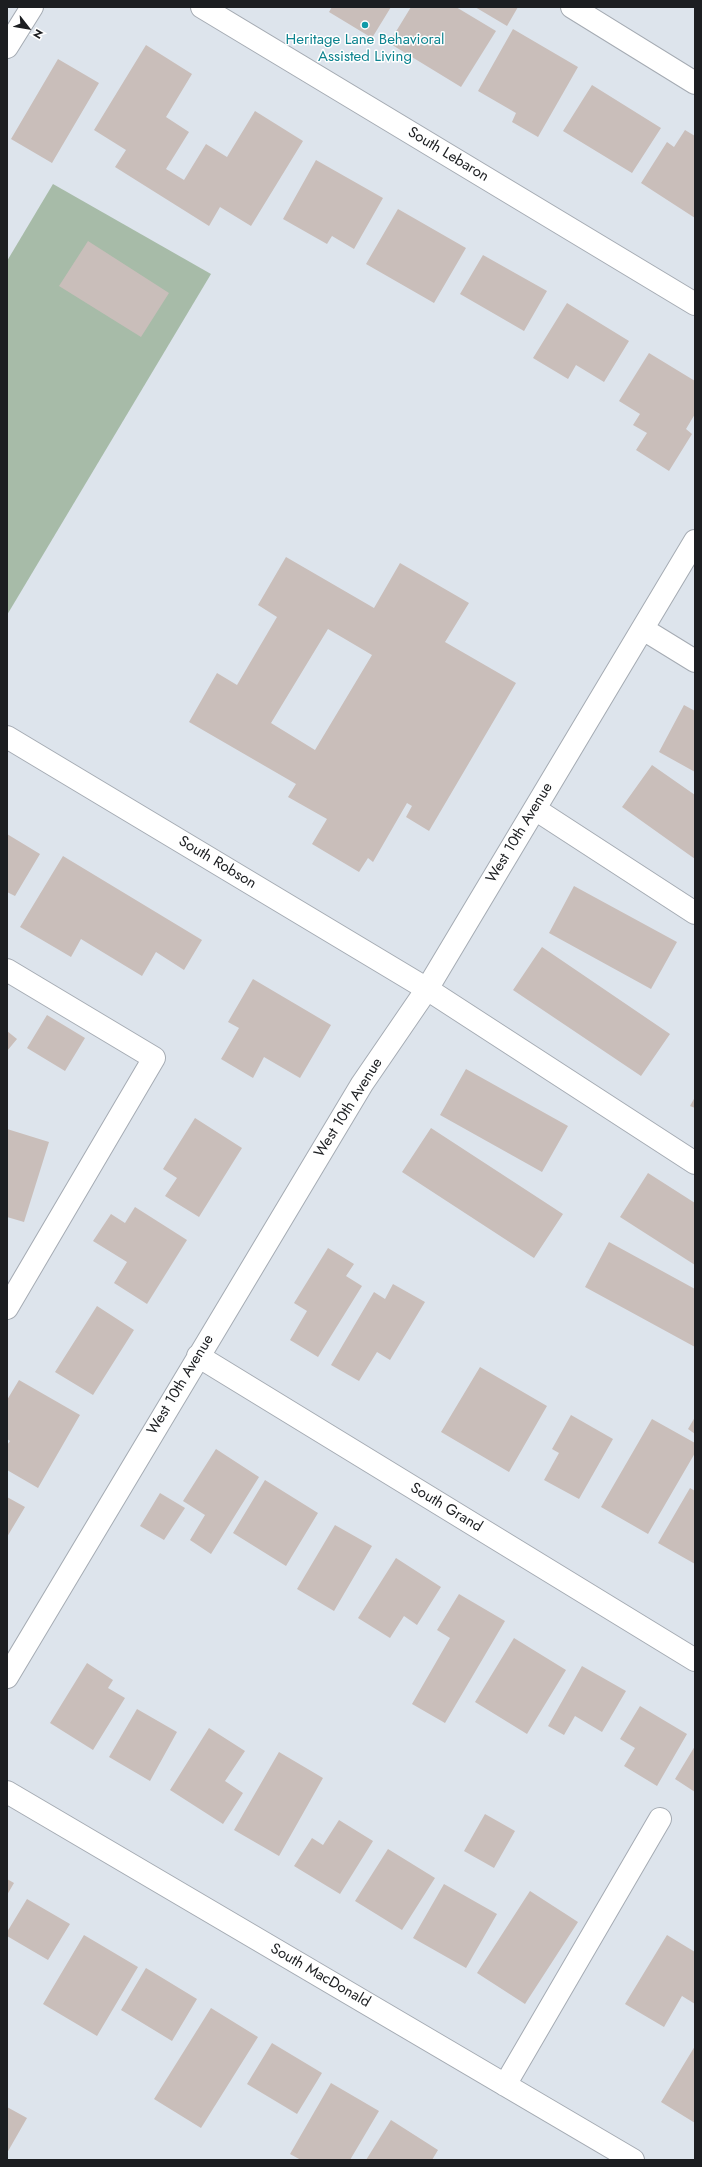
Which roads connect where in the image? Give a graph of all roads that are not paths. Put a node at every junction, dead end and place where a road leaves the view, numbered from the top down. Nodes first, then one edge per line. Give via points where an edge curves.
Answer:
1 (32, 7) edge
2 (202, 7) edge
3 (572, 7) edge
4 (7, 47) edge
5 (695, 83) edge
6 (695, 304) edge
7 (695, 541) edge
8 (643, 629) junction
9 (695, 661) edge
10 (7, 737) edge
11 (535, 809) junction
12 (695, 913) edge
13 (7, 970) edge
14 (427, 989) junction
15 (695, 1163) edge
16 (7, 1308) edge
17 (198, 1356) junction
18 (695, 1660) edge
19 (7, 1677) edge
20 (7, 1792) edge
21 (660, 1819) dead end
22 (505, 2085) junction
23 (633, 2160) edge

1 - 4 street
2 - 6 street, South Lebaron
3 - 5 street
7 - 8 street, West 10th Avenue
8 - 9 street
8 - 11 street, West 10th Avenue
10 - 14 street, South Robson
11 - 12 street
11 - 14 street, West 10th Avenue
13 - 16 street via 154,1058
14 - 15 street, South Robson
14 - 17 street, West 10th Avenue via 362,1084
17 - 18 street, South Grand
17 - 19 street, West 10th Avenue
20 - 22 street, South MacDonald
21 - 22 street
22 - 23 street, South MacDonald

